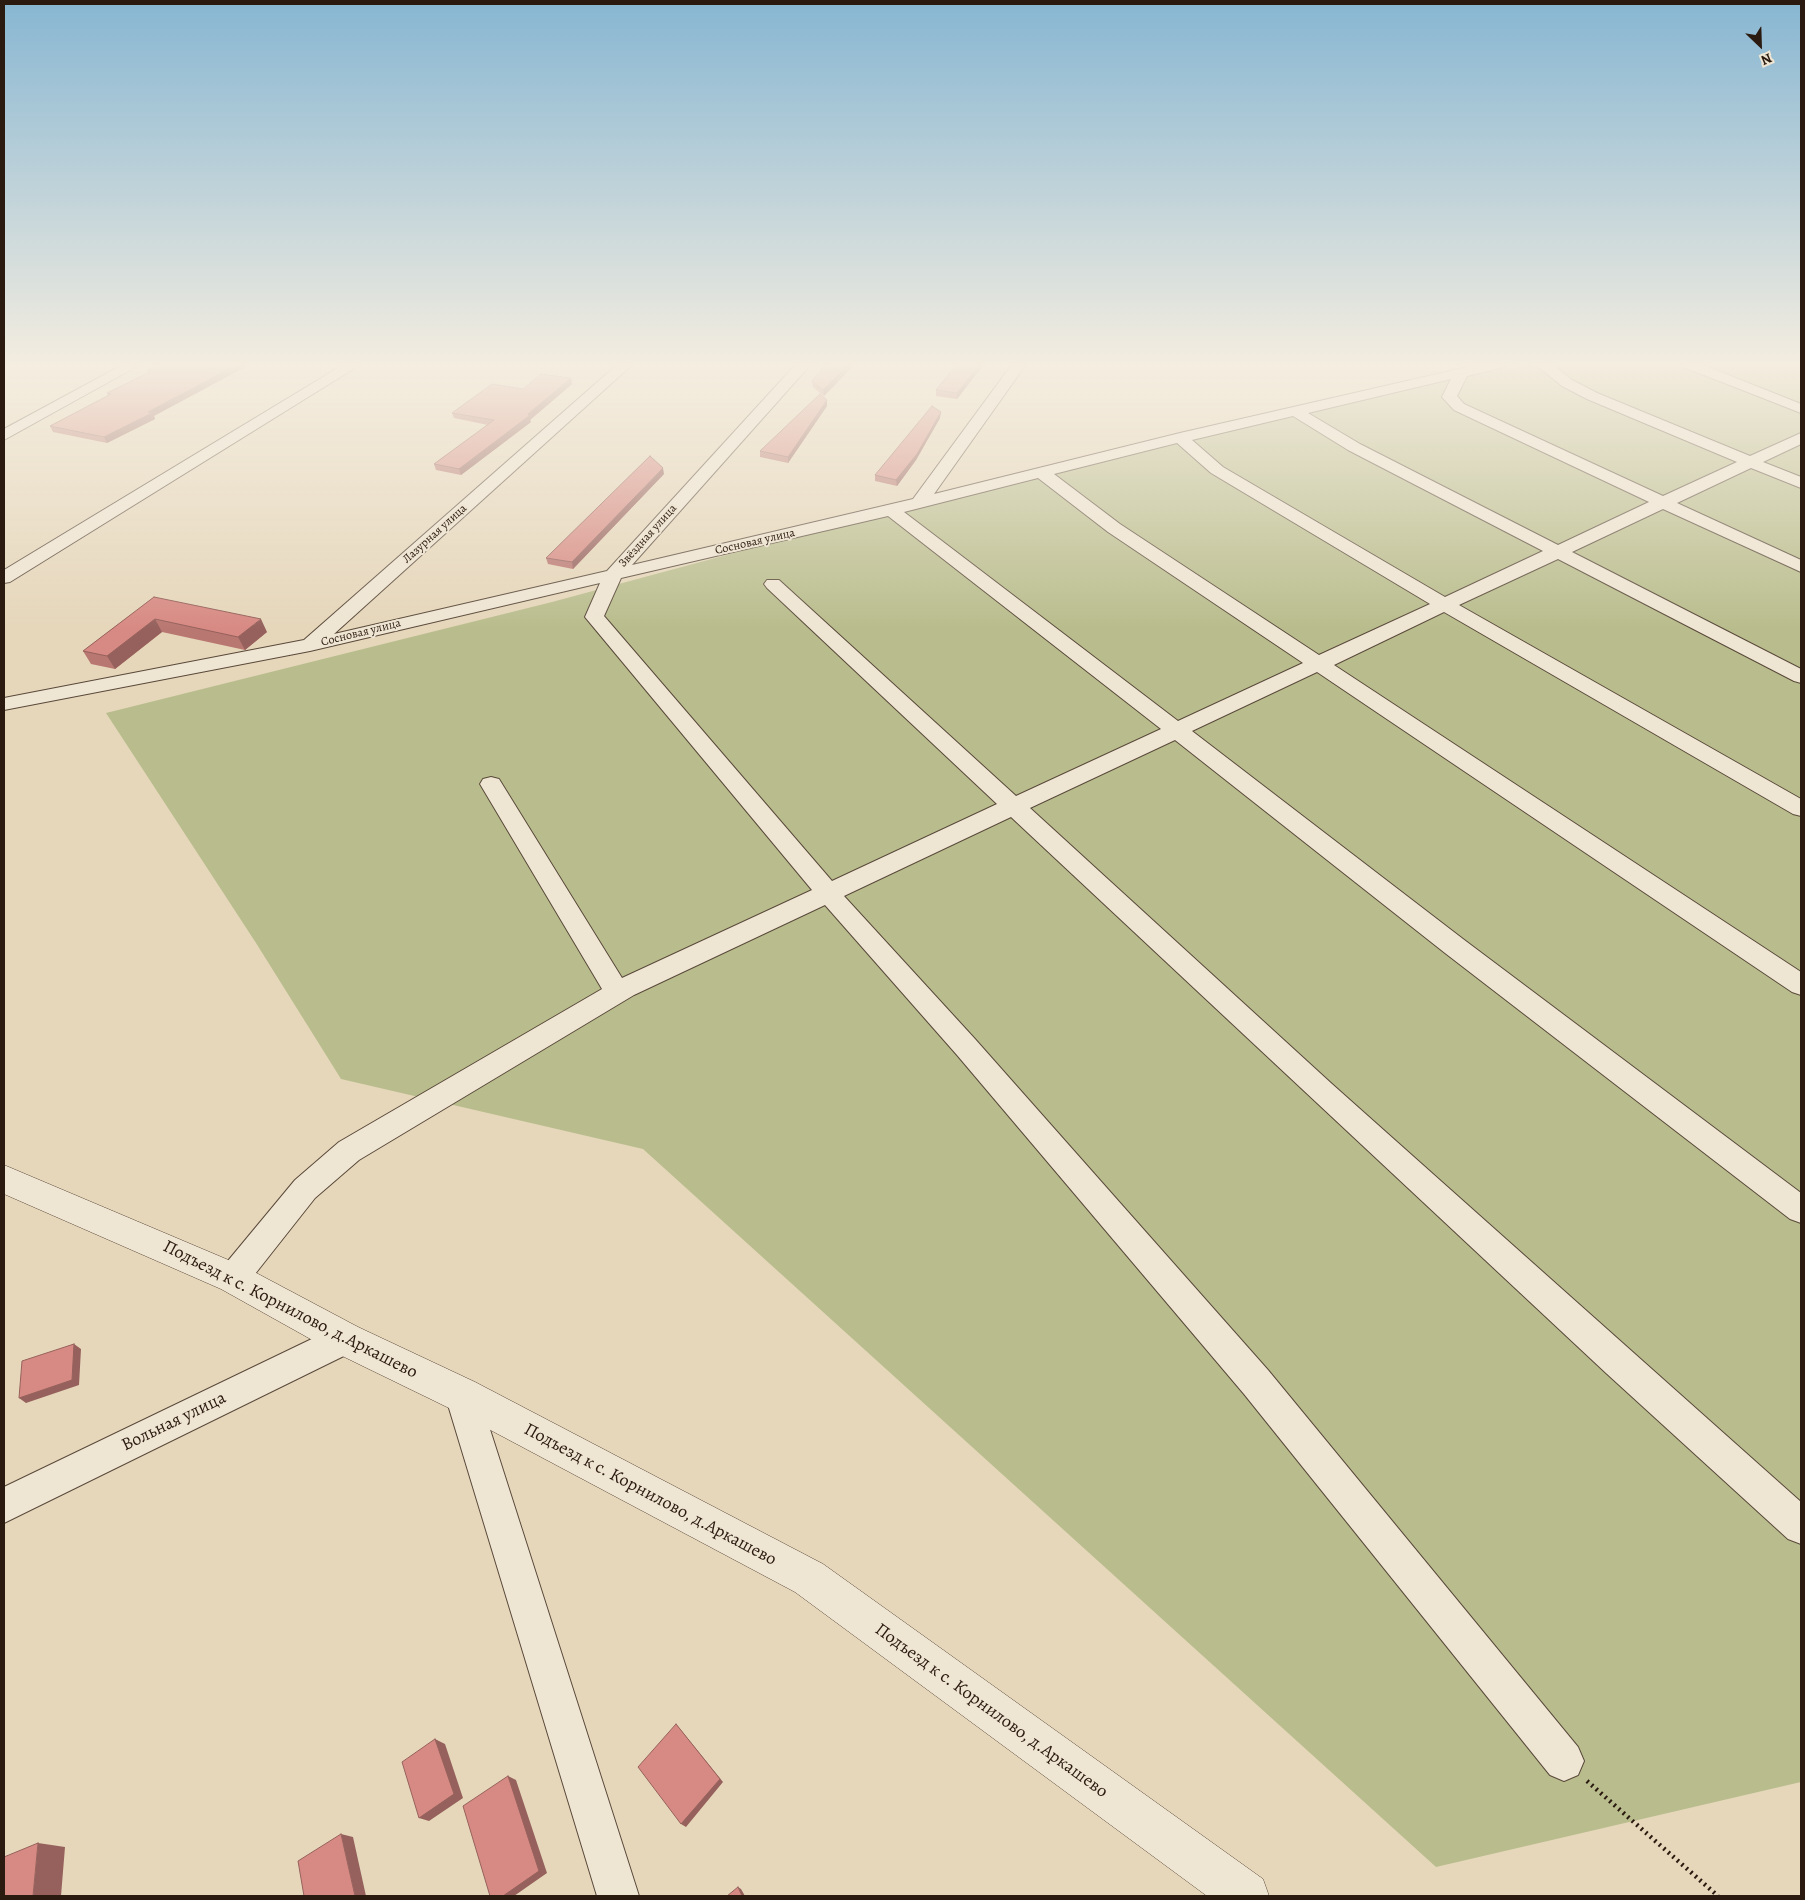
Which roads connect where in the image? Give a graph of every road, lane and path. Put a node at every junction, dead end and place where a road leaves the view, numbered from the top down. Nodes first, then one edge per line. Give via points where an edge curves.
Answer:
1 (211, 452) edge
2 (528, 452) edge
3 (725, 452) edge
4 (957, 452) edge
5 (1126, 452) edge
6 (1196, 452) edge
7 (1363, 452) edge
8 (1553, 452) edge
9 (1730, 452) edge
10 (1772, 452) edge
11 (1753, 461) junction
12 (1042, 473) junction
13 (1801, 483) edge
14 (919, 503) junction
15 (1663, 504) junction
16 (891, 510) junction
17 (1559, 553) junction
18 (1801, 567) edge
19 (613, 575) junction
20 (4, 578) edge
21 (773, 584) dead end
22 (1448, 605) junction
23 (310, 646) junction
24 (1320, 664) junction
25 (1801, 678) edge
26 (4, 704) edge
27 (1177, 730) junction
28 (491, 784) dead end
29 (1013, 807) junction
30 (1801, 809) edge
31 (828, 893) junction
32 (1801, 985) edge
33 (618, 993) junction
34 (4, 1179) edge
35 (1801, 1210) edge
36 (233, 1278) junction
37 (345, 1339) junction
38 (462, 1395) junction
39 (4, 1505) edge
40 (1801, 1526) edge
41 (1564, 1761) joint
42 (614, 1894) edge
43 (1246, 1896) edge
44 (1718, 1896) edge

1 - 20 street
2 - 23 street, Лазурная улица
3 - 19 street, Звёздная улица
4 - 14 street
5 - 12 street, Сосновая улица
6 - 22 street via 1217,470
7 - 17 street
8 - 15 street
9 - 11 street
10 - 11 street
11 - 13 street
11 - 15 street
12 - 14 street, Сосновая улица
12 - 24 street via 1114,528
14 - 16 street, Сосновая улица
15 - 17 street
15 - 18 street
16 - 19 street, Сосновая улица
16 - 27 street
17 - 22 street
17 - 25 street
19 - 23 street, Сосновая улица
19 - 31 street, Звёздная улица via 594,617
21 - 29 street
22 - 24 street
22 - 30 street via 1534,658
23 - 26 street, Сосновая улица
24 - 27 street
24 - 32 street
27 - 29 street
27 - 35 street
28 - 33 street
29 - 31 street
29 - 40 street via 1596,1343
31 - 33 street
31 - 41 street via 1256,1382
33 - 36 street via 349,1151 305,1189
34 - 36 street, Подъезд к с. Корнилово, д.Аркашево
36 - 37 street, Подъезд к с. Корнилово, д.Аркашево
37 - 38 street, Подъезд к с. Корнилово, д.Аркашево
37 - 39 street, Вольная улица
38 - 42 street
38 - 43 street, Подъезд к с. Корнилово, д.Аркашево via 809,1578
41 - 44 path

